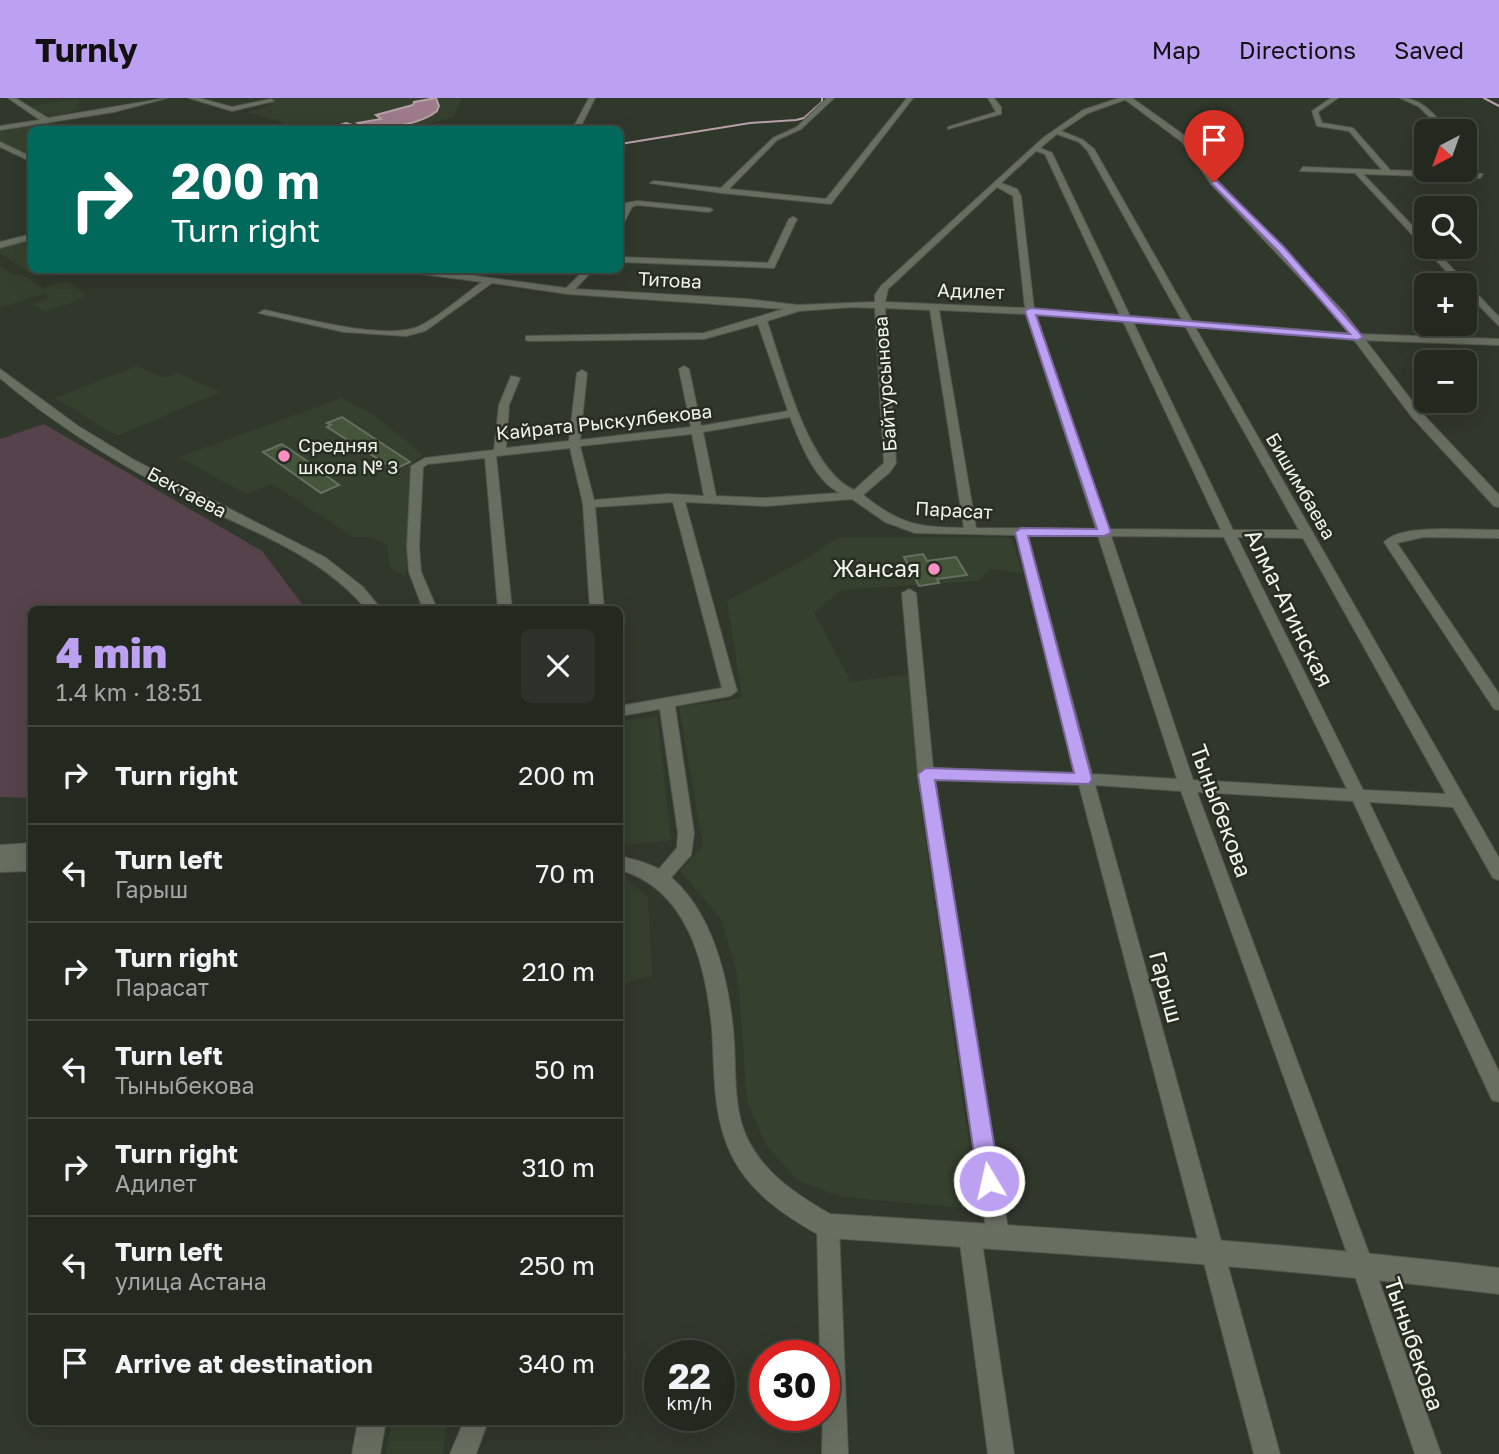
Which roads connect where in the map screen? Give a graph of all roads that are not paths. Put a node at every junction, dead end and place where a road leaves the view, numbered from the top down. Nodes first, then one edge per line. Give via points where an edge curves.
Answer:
1 (11, 98) edge
2 (164, 98) edge
3 (192, 98) edge
4 (592, 98) edge
5 (831, 98) edge
6 (910, 98) edge
7 (991, 98) edge
8 (1102, 98) edge
9 (1127, 98) edge
10 (1335, 98) edge
11 (1403, 98) edge
12 (1112, 100) edge
13 (271, 101) dead end
14 (1435, 119) edge
15 (47, 121) junction
16 (577, 126) edge
17 (0, 128) edge
18 (950, 128) dead end
19 (1058, 132) junction
20 (0, 144) edge
21 (1036, 149) junction
22 (28, 158) edge
23 (1303, 169) dead end
24 (1356, 170) junction
25 (1387, 171) junction
26 (1480, 176) dead end
27 (654, 183) dead end
28 (997, 184) junction
29 (722, 191) junction
30 (828, 202) joint
31 (709, 210) dead end
32 (623, 216) edge
33 (793, 219) dead end
34 (1414, 232) edge
35 (28, 237) edge
36 (0, 245) edge
37 (1439, 259) edge
38 (623, 260) edge
39 (434, 273) edge
40 (586, 273) edge
41 (1452, 273) edge
42 (489, 281) junction
43 (568, 291) junction
44 (1477, 300) edge
45 (880, 306) junction
46 (934, 307) junction
47 (798, 308) junction
48 (1030, 311) junction
49 (264, 313) dead end
50 (1129, 319) junction
51 (762, 320) junction
52 (1499, 323) edge
53 (1188, 325) junction
54 (1358, 337) junction
55 (529, 338) dead end
56 (1499, 342) edge
57 (684, 369) dead end
58 (0, 372) edge
59 (582, 373) dead end
60 (515, 379) dead end
61 (795, 413) junction
62 (696, 430) junction
63 (574, 443) junction
64 (495, 452) junction
65 (856, 495) junction
66 (678, 498) junction
67 (711, 499) junction
68 (1499, 503) edge
69 (589, 504) junction
70 (971, 532) junction
71 (1021, 532) junction
72 (1104, 533) junction
73 (1229, 534) junction
74 (1309, 534) junction
75 (1499, 534) edge
76 (909, 593) dead end
77 (371, 606) edge
78 (429, 606) edge
79 (505, 606) edge
80 (597, 606) edge
81 (667, 703) junction
82 (1499, 705) edge
83 (623, 710) edge
84 (926, 774) junction
85 (1084, 779) junction
86 (1187, 785) junction
87 (1359, 797) junction
88 (1457, 801) junction
89 (28, 850) edge
90 (0, 852) edge
91 (28, 863) edge
92 (623, 864) edge
93 (0, 865) edge
94 (1499, 873) edge
95 (662, 877) junction
96 (1499, 1093) edge
97 (828, 1226) junction
98 (998, 1235) junction
99 (970, 1236) junction
100 (1214, 1251) junction
101 (1362, 1264) junction
102 (1499, 1281) edge
103 (371, 1425) edge
104 (474, 1425) edge
105 (366, 1454) edge
106 (463, 1454) edge
107 (835, 1454) edge
108 (1001, 1454) edge
109 (1266, 1454) edge
110 (1428, 1454) edge

1 - 15 street
2 - 15 street
3 - 13 street via 232,109
4 - 16 street
5 - 29 street via 799,128 775,138
6 - 30 street
7 - 18 street via 999,113
8 - 12 street
9 - 12 street
9 - 54 main road via 1185,140 1214,182
10 - 25 street via 1316,108 1319,125 1351,129
11 - 14 street via 1420,105
12 - 19 street, Байтурсынова
15 - 17 street
19 - 21 street, Байтурсынова
19 - 53 street, Бишимбаева via 1087,145
20 - 22 street
21 - 28 street, Байтурсынова
21 - 50 street, Алма-Атинская via 1048,153
23 - 24 street
24 - 25 street
24 - 34 street
25 - 26 street
27 - 29 street
28 - 45 street, Байтурсынова via 884,288
28 - 48 street, Тыныбекова via 1017,196
29 - 30 street
31 - 32 street via 637,203 629,205
33 - 38 street via 771,266
35 - 36 street
37 - 41 street
39 - 42 street, Титова
40 - 43 street
42 - 43 street, Титова
42 - 49 street via 410,333 381,334
43 - 47 street, Титова
44 - 52 street
45 - 46 street, Адилет
45 - 47 street, Адилет
45 - 65 street, Байтурсынова via 890,463
46 - 48 street, Адилет
46 - 70 street
47 - 51 street, Адилет
48 - 50 street, Адилет
48 - 72 street, Тыныбекова
50 - 53 street, Адилет
50 - 73 street, Алма-Атинская
51 - 55 street, Адилет via 704,336
51 - 61 street, Парасат
53 - 54 street, Адилет
53 - 74 street, Бишимбаева
54 - 56 street, Адилет
54 - 68 main road via 1415,412
57 - 62 street
58 - 77 main road, Бектаева via 31,399 165,482 315,555 347,577
59 - 63 street
60 - 64 street via 504,405
61 - 62 street, Кайрата Рыскулбекова
61 - 65 street, Парасат via 803,438 833,485
62 - 63 street, Кайрата Рыскулбекова
62 - 67 street
63 - 64 street, Кайрата Рыскулбекова
63 - 69 street
64 - 78 street, Кайрата Рыскулбекова via 434,459 417,466 415,572
64 - 79 street
65 - 67 street via 766,502
65 - 70 street, Парасат via 876,512 908,528
66 - 67 street
66 - 69 street
66 - 81 street via 730,691
69 - 80 street
70 - 71 street, Парасат
71 - 72 street, Парасат
71 - 85 street, Гарыш
72 - 73 street, Парасат
72 - 86 street, Тыныбекова
73 - 74 street, Парасат
73 - 87 street, Алма-Атинская
74 - 88 street, Бишимбаева
75 - 82 street via 1439,533 1395,537 1390,542
76 - 84 street
81 - 83 street
81 - 95 street via 686,833 685,850
84 - 85 street
84 - 98 street
85 - 86 street
85 - 100 street, Гарыш
86 - 87 street
86 - 101 street, Тыныбекова
87 - 88 street
87 - 96 street, Алма-Атинская
88 - 94 street, Бишимбаева
89 - 90 main road
91 - 93 main road
92 - 95 main road
95 - 97 main road via 682,900 699,933 714,979 722,1026 725,1096 739,1146 774,1190 793,1207
97 - 99 main road
97 - 107 street
98 - 99 main road
98 - 100 main road
99 - 108 street
100 - 101 main road
100 - 109 street, Гарыш
101 - 102 main road
101 - 110 street, Тыныбекова
103 - 105 main road
104 - 106 street

